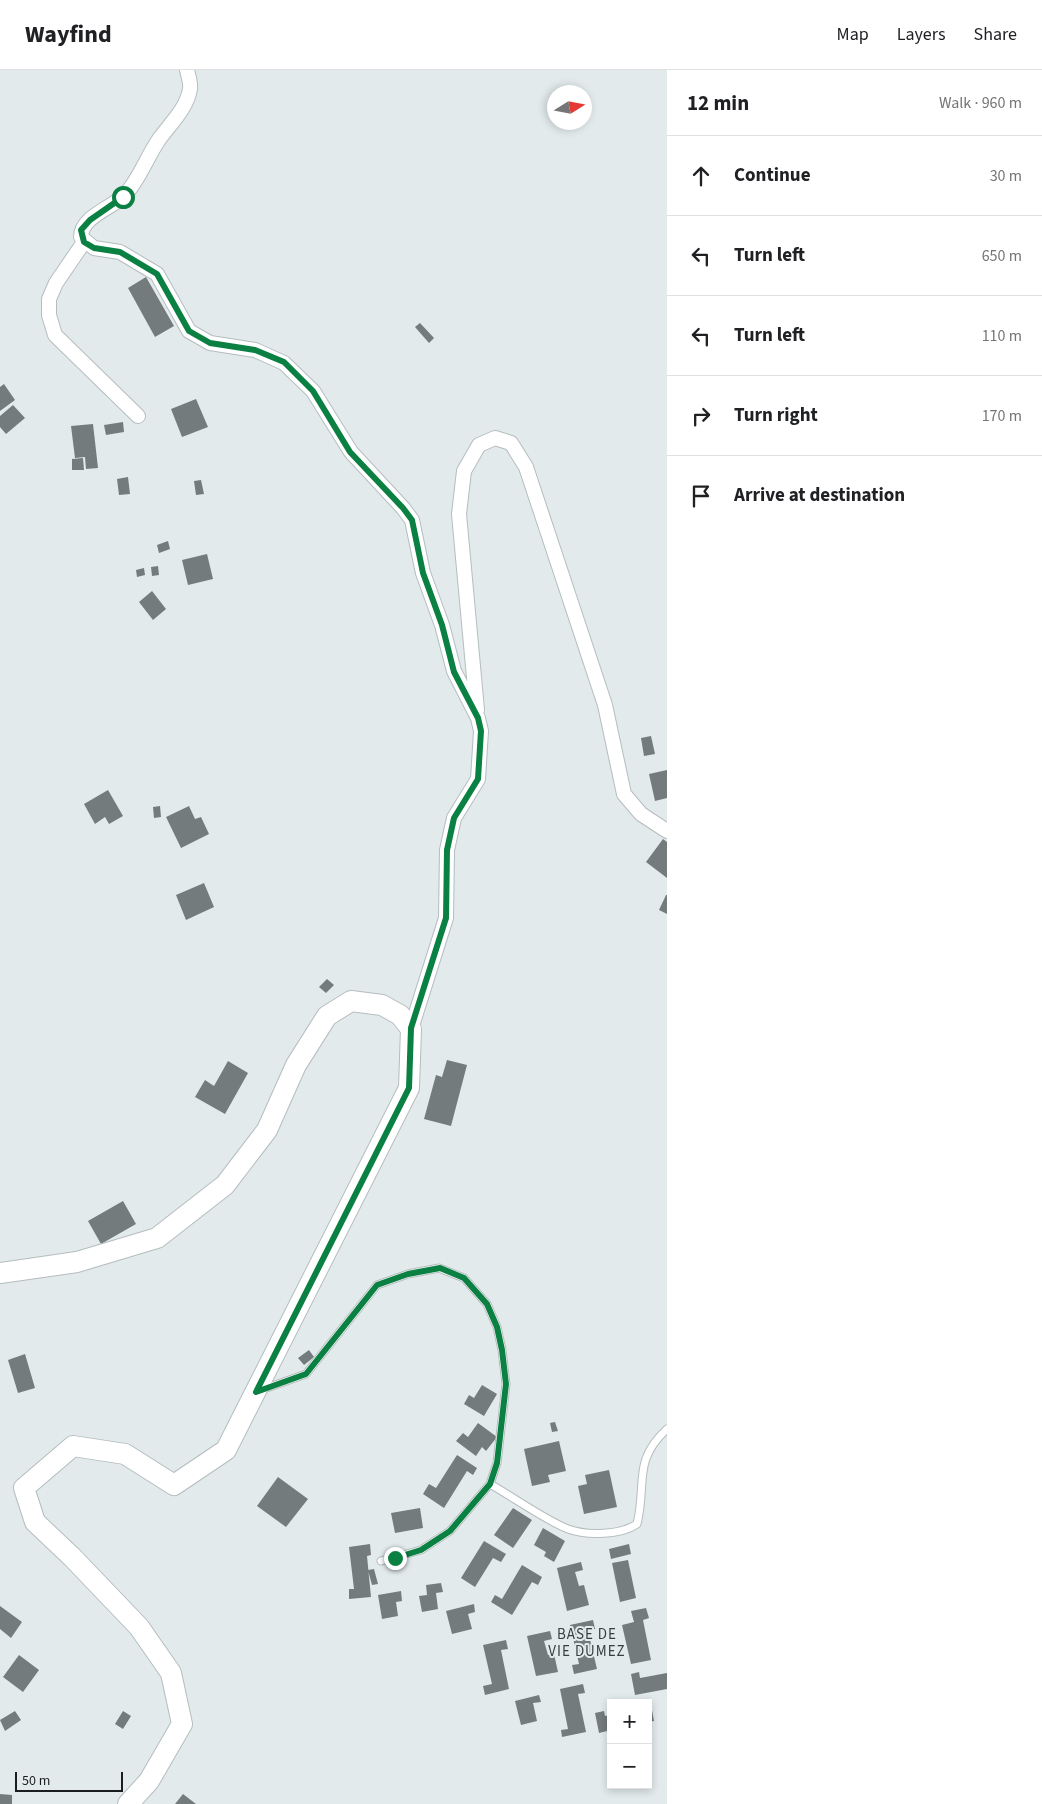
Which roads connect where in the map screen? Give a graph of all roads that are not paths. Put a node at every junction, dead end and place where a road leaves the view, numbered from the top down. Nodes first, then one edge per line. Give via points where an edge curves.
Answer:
1 (187, 70) edge
2 (84, 242) junction
3 (138, 416) dead end
4 (478, 718) junction
5 (667, 831) edge
6 (411, 1028) junction
7 (0, 1273) edge
8 (256, 1392) junction
9 (667, 1428) edge
10 (490, 1484) junction
11 (381, 1561) dead end
12 (128, 1804) edge

1 - 2 street via 190,89 177,119 160,138 123,197 81,230
2 - 3 street via 49,299 49,315 55,335
2 - 4 street via 94,248 120,252 157,274 189,331 210,343 255,350 284,362 313,391 350,452 412,520 423,573 442,625 454,672
4 - 5 street via 459,514 464,471 479,445 495,438 511,443 526,467 606,705 624,794 641,814
4 - 6 street via 481,731 478,779 454,818 447,850 446,918
6 - 7 street via 400,1015 382,1006 351,1002 327,1016 296,1065 267,1130 225,1185 157,1238 77,1262
6 - 8 street via 409,1088
8 - 10 lane via 306,1374 377,1285 408,1274 440,1268 464,1278 487,1304 497,1327 506,1384 497,1463
8 - 12 street via 226,1450 174,1484 125,1454 74,1446 24,1488 35,1522 139,1626 171,1673 182,1724 149,1781
9 - 10 lane via 653,1443 641,1471 642,1504 637,1524 630,1528 617,1532 569,1529
10 - 11 lane via 450,1531 421,1550

